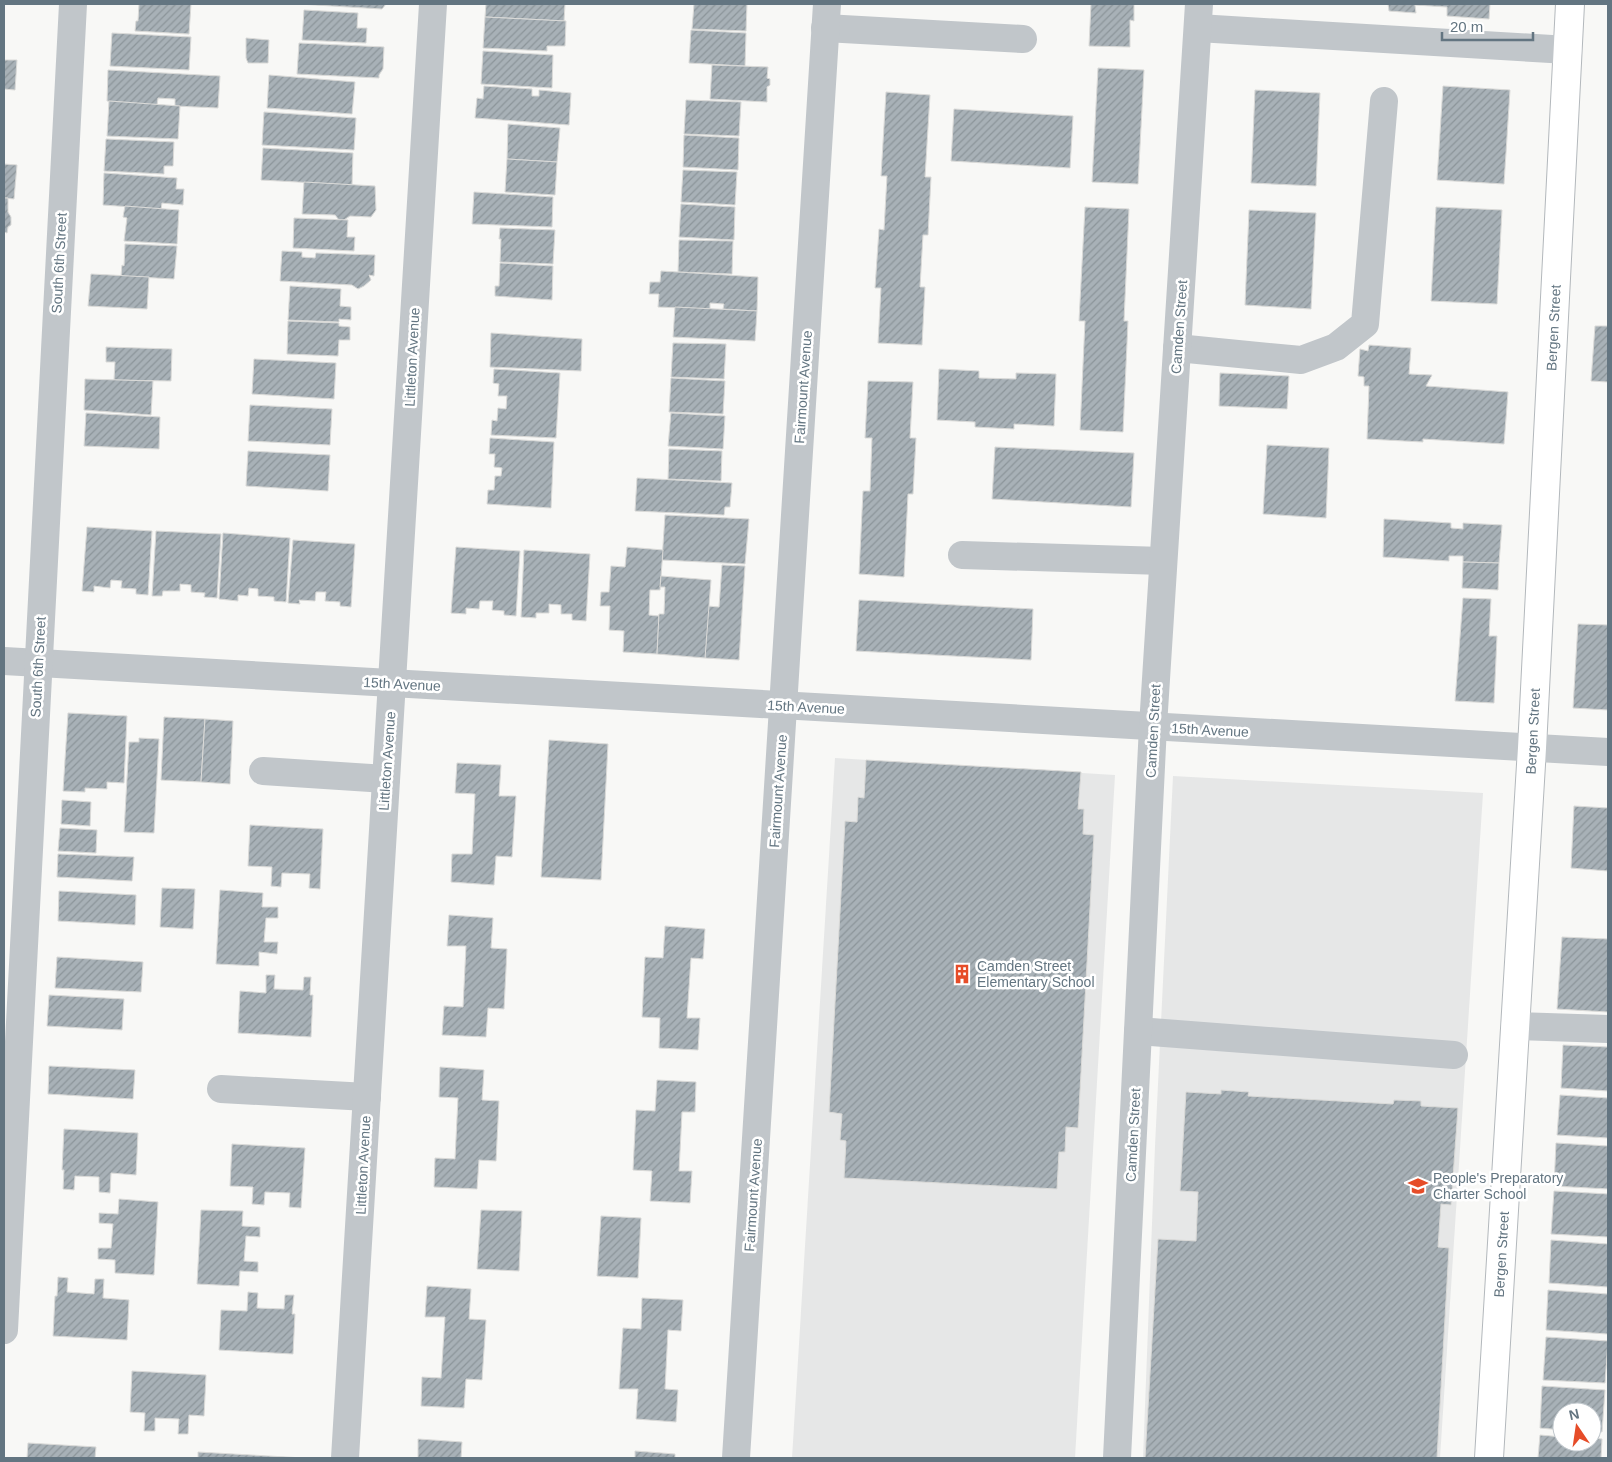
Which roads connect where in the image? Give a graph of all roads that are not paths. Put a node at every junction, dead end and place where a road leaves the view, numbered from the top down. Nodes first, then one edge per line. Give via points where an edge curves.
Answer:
1 (73, 4) edge
2 (433, 4) edge
3 (1570, 4) edge
4 (826, 16) edge
5 (1199, 16) edge
6 (1023, 39) dead end
7 (1568, 50) junction
8 (1384, 101) dead end
9 (1177, 348) junction
10 (962, 555) dead end
11 (1163, 561) junction
12 (4, 662) edge
13 (38, 663) junction
14 (392, 683) junction
15 (783, 706) junction
16 (1153, 726) junction
17 (1532, 748) junction
18 (1608, 752) edge
19 (263, 771) dead end
20 (386, 780) junction
21 (1515, 1026) junction
22 (1608, 1029) edge
23 (1138, 1031) junction
24 (1454, 1054) dead end
25 (221, 1089) dead end
26 (367, 1097) junction
27 (4, 1330) edge
28 (345, 1458) edge
29 (736, 1458) edge
30 (1117, 1458) edge
31 (1489, 1458) edge

1 - 13 street, South 6th Street
2 - 14 street, Littleton Avenue
3 - 7 main road, Bergen Street
4 - 6 street
4 - 15 street, Fairmount Avenue
5 - 7 street
5 - 9 street, Camden Street
7 - 17 main road, Bergen Street
8 - 9 street via 1365,324 1336,347 1301,360
9 - 11 street, Camden Street
10 - 11 street
11 - 16 street, Camden Street
12 - 13 street, 15th Avenue
13 - 14 street, 15th Avenue
13 - 27 street, South 6th Street
14 - 15 street, 15th Avenue
14 - 20 street, Littleton Avenue
15 - 16 street, 15th Avenue
15 - 29 street, Fairmount Avenue
16 - 17 street, 15th Avenue
16 - 23 street, Camden Street
17 - 18 street, 15th Avenue
17 - 21 main road, Bergen Street
19 - 20 street
20 - 26 street, Littleton Avenue
21 - 22 street
21 - 31 main road, Bergen Street
23 - 24 street
23 - 30 street, Camden Street
25 - 26 street
26 - 28 street, Littleton Avenue

